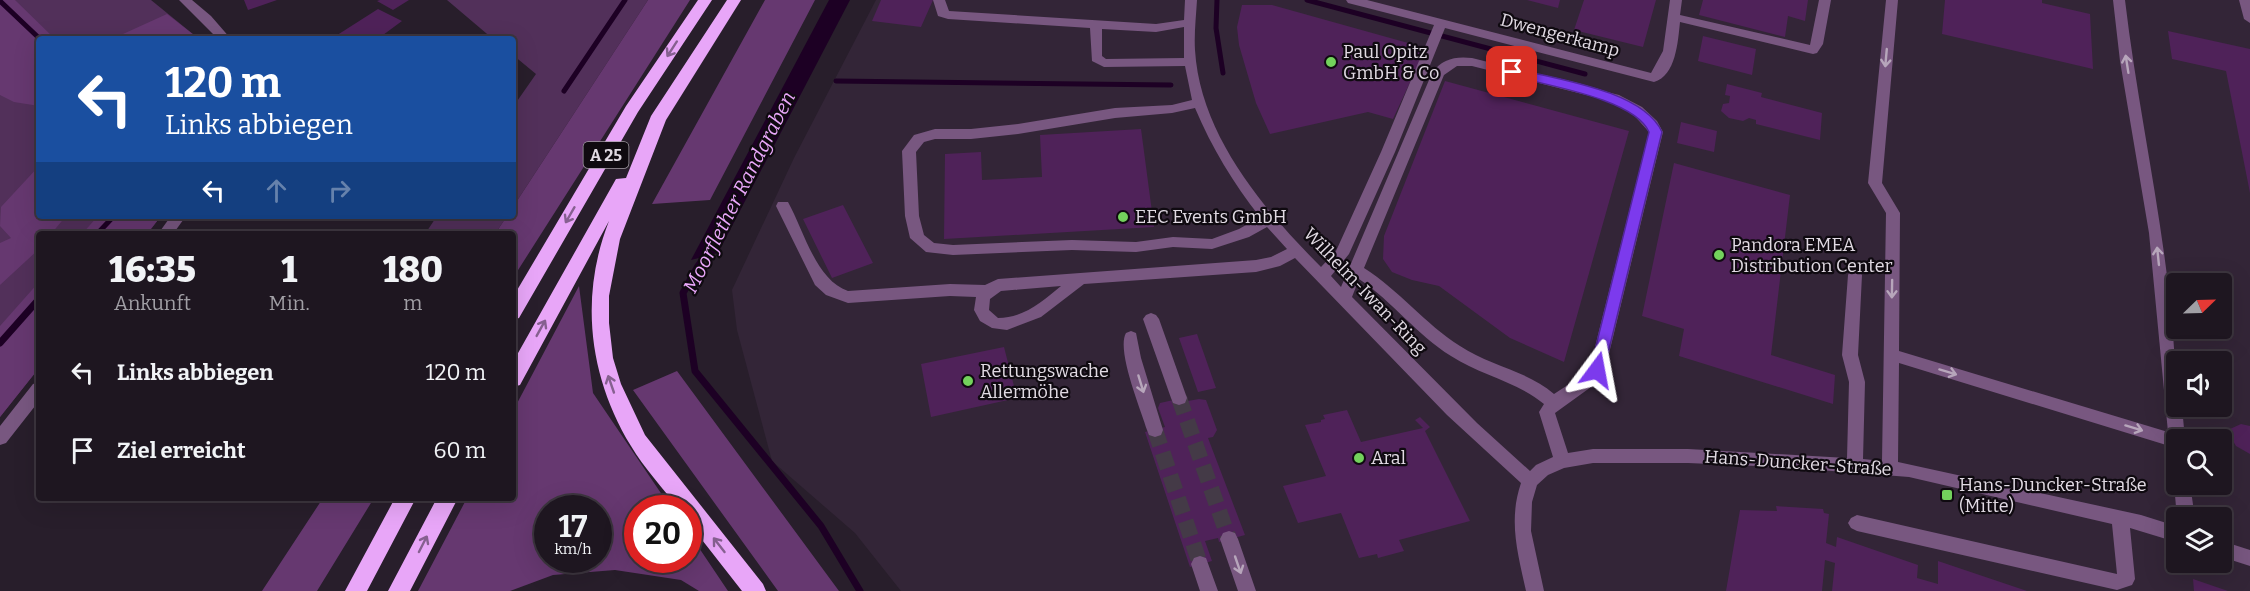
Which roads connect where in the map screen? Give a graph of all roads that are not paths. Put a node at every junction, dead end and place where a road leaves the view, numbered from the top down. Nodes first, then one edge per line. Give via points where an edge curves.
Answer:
1 (185, 0) edge
2 (705, 0) edge
3 (734, 0) edge
4 (939, 0) edge
5 (1191, 0) edge
6 (1352, 0) edge
7 (1676, 0) edge
8 (1825, 0) edge
9 (1892, 0) edge
10 (2119, 0) edge
11 (2245, 0) edge
12 (1674, 17) junction
13 (2250, 19) edge
14 (1187, 23) junction
15 (1096, 24) junction
16 (1438, 30) junction
17 (222, 36) edge
18 (1191, 62) junction
19 (1198, 104) junction
20 (659, 116) junction
21 (783, 206) dead end
22 (177, 219) edge
23 (1269, 219) junction
24 (167, 231) edge
25 (1298, 250) junction
26 (1356, 270) junction
27 (1855, 275) dead end
28 (1322, 276) junction
29 (1078, 281) junction
30 (986, 291) junction
31 (1344, 298) junction
32 (516, 308) edge
33 (1151, 319) dead end
34 (1131, 337) dead end
35 (1892, 355) junction
36 (516, 374) edge
37 (36, 393) edge
38 (1179, 398) tunnel mouth
39 (1553, 403) junction
40 (2176, 429) edge
41 (1155, 430) tunnel mouth
42 (2166, 437) edge
43 (0, 438) edge
44 (1562, 461) junction
45 (1855, 466) junction
46 (1890, 469) junction
47 (1530, 481) junction
48 (404, 501) edge
49 (446, 501) edge
50 (2120, 518) junction
51 (1857, 523) dead end
52 (2166, 531) edge
53 (1229, 539) tunnel mouth
54 (2232, 552) edge
55 (2250, 558) edge
56 (1200, 564) tunnel mouth
57 (356, 591) edge
58 (399, 591) edge
59 (755, 591) edge
60 (1209, 591) edge
61 (1247, 591) edge
62 (1536, 591) edge

1 - 17 street
2 -> 32 highway, A 25 via 632,110
3 - 20 highway, A 25
4 - 15 street via 942,13 948,15
5 - 14 street, Wilhelm-Iwan-Ring
6 - 16 street, Dwengerkamp
7 - 12 street
8 - 12 street via 1813,50
9 -> 35 street via 1875,183 1893,213
40 -> 10 street via 2156,234
11 - 13 street
12 - 16 street, Dwengerkamp via 1669,58 1654,78
14 - 15 street via 1156,28
14 - 18 street, Wilhelm-Iwan-Ring
15 - 18 street via 1096,58 1104,63
16 - 28 street via 1342,254
18 - 19 street, Wilhelm-Iwan-Ring
19 - 23 street, Wilhelm-Iwan-Ring via 1233,173
19 - 23 street via 1018,129 919,138 909,151 917,238 931,248 953,250 1212,244
36 -> 20 highway, A 25
59 -> 20 highway via 638,441 610,384 604,358 600,296 611,239
21 - 30 street via 820,281 837,294 848,297
22 - 24 street
23 - 25 street, Wilhelm-Iwan-Ring
25 - 28 street, Wilhelm-Iwan-Ring
25 - 29 street via 1275,262 1256,266
26 - 31 street
26 - 39 street via 1455,351 1487,369 1536,387
26 - 39 street via 1438,73 1447,63 1472,62 1614,99 1637,110 1656,132 1597,370 1591,380
27 - 45 street via 1850,355 1857,382
28 - 31 street, Wilhelm-Iwan-Ring
29 - 30 street via 998,285
29 - 30 street via 1037,312 1006,325 993,322 984,314 981,303
31 - 47 street, Wilhelm-Iwan-Ring via 1493,450
33 - 38 street
34 -> 41 street via 1133,358
35 -> 42 street
35 - 46 street
37 - 43 street
39 - 44 street via 1547,412
44 - 45 street, Hans-Duncker-Straße via 1593,456 1688,456
44 - 47 street, Hans-Duncker-Straße
45 - 46 street, Hans-Duncker-Straße
46 - 50 street, Hans-Duncker-Straße
47 - 62 street via 1523,502 1522,531
48 - 57 highway
58 -> 49 highway
50 - 51 street via 2126,579 2117,582
50 - 52 street, Hans-Duncker-Straße
53 -> 61 street
54 - 55 street
56 - 60 street

